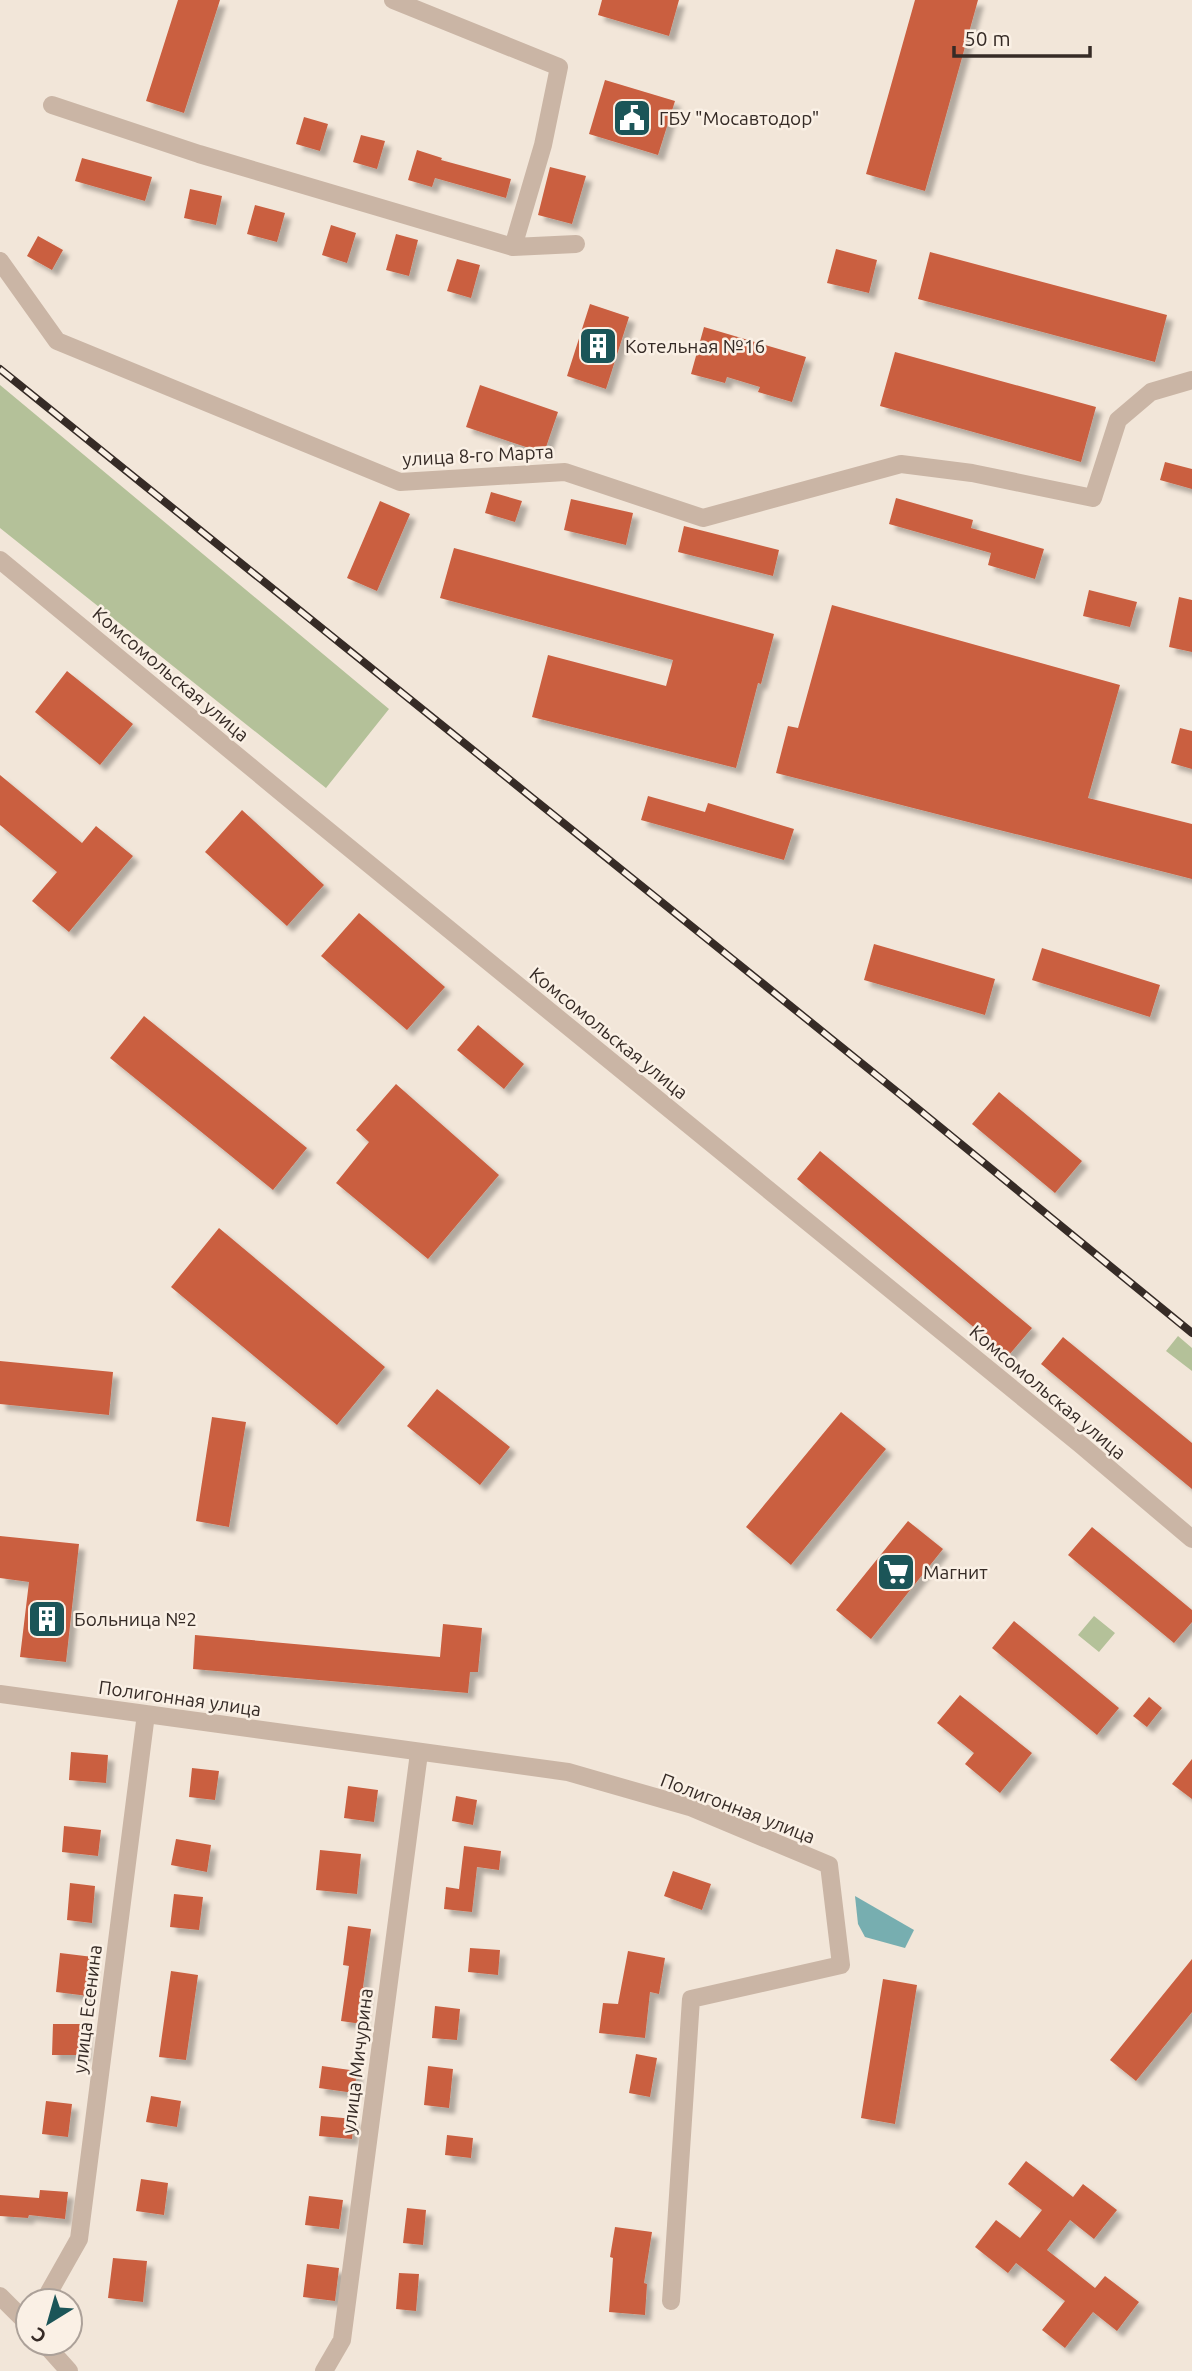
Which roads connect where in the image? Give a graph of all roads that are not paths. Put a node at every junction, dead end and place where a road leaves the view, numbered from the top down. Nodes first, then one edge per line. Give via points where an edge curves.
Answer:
1 (393, 0) edge
2 (52, 105) dead end
3 (576, 244) dead end
4 (513, 247) junction
5 (0, 261) edge
6 (1192, 380) edge
7 (0, 560) edge
8 (1192, 1539) edge
9 (0, 1694) edge
10 (146, 1714) junction
11 (419, 1753) junction
12 (52, 2287) edge
13 (0, 2296) edge
14 (671, 2301) dead end
15 (14, 2310) edge
16 (56, 2357) edge
17 (69, 2371) edge
18 (324, 2371) edge

1 - 4 street via 559,66 543,145
2 - 4 street via 199,154
3 - 4 street
5 - 6 street, улица 8-го Марта via 57,341 400,482 565,472 704,518 901,464 972,472 1093,498 1118,420 1151,392
7 - 8 street, Комсомольская улица
9 - 10 street, Полигонная улица
10 - 11 street, Полигонная улица
10 - 12 street, улица Есенина via 79,2239
11 - 14 street, Полигонная улица via 568,1772 690,1807 829,1865 841,1965 691,1999
11 - 18 street, улица Мичурина via 342,2340
13 - 15 street
16 - 17 street

